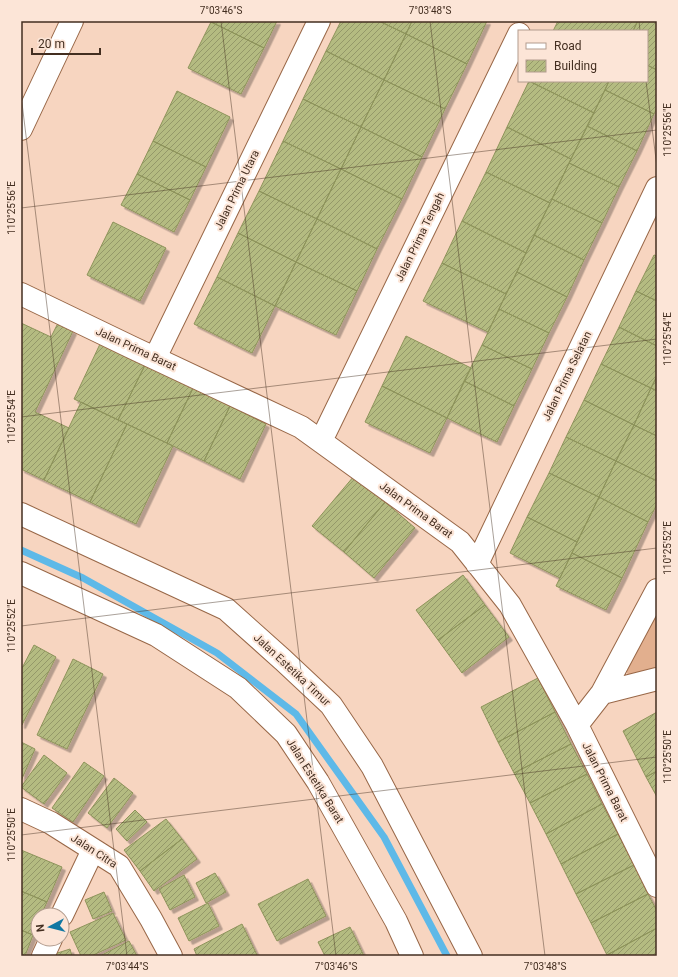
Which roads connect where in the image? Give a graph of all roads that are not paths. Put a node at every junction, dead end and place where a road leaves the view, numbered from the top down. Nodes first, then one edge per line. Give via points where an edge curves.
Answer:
1 (72, 21) edge
2 (319, 21) edge
3 (518, 36) edge
4 (21, 129) edge
5 (657, 188) edge
6 (21, 294) edge
7 (155, 358) junction
8 (321, 441) junction
9 (21, 514) edge
10 (477, 564) junction
11 (21, 573) edge
12 (657, 590) edge
13 (657, 679) edge
14 (602, 693) junction
15 (577, 725) junction
16 (21, 809) edge
17 (93, 850) junction
18 (657, 884) edge
19 (66, 907) edge
20 (172, 956) edge
21 (412, 956) edge
22 (471, 956) edge

1 - 4 street
2 - 7 street, Jalan Prima Utara
3 - 8 street, Jalan Prima Tengah
5 - 10 street, Jalan Prima Selatan
6 - 7 street, Jalan Prima Barat
7 - 8 street, Jalan Prima Barat via 301,427
8 - 10 street, Jalan Prima Barat via 460,542
9 - 22 street, Jalan Estetika Timur via 226,609 331,705 372,766
10 - 15 street, Jalan Prima Barat via 510,605
11 - 21 street, Jalan Estetika Barat via 156,635 238,688 286,734 318,782 396,921
12 - 14 street
13 - 14 street
14 - 15 street
15 - 18 street, Jalan Prima Barat
16 - 17 street, Jalan Citra via 51,823
17 - 19 street
17 - 20 street, Jalan Citra via 119,866

